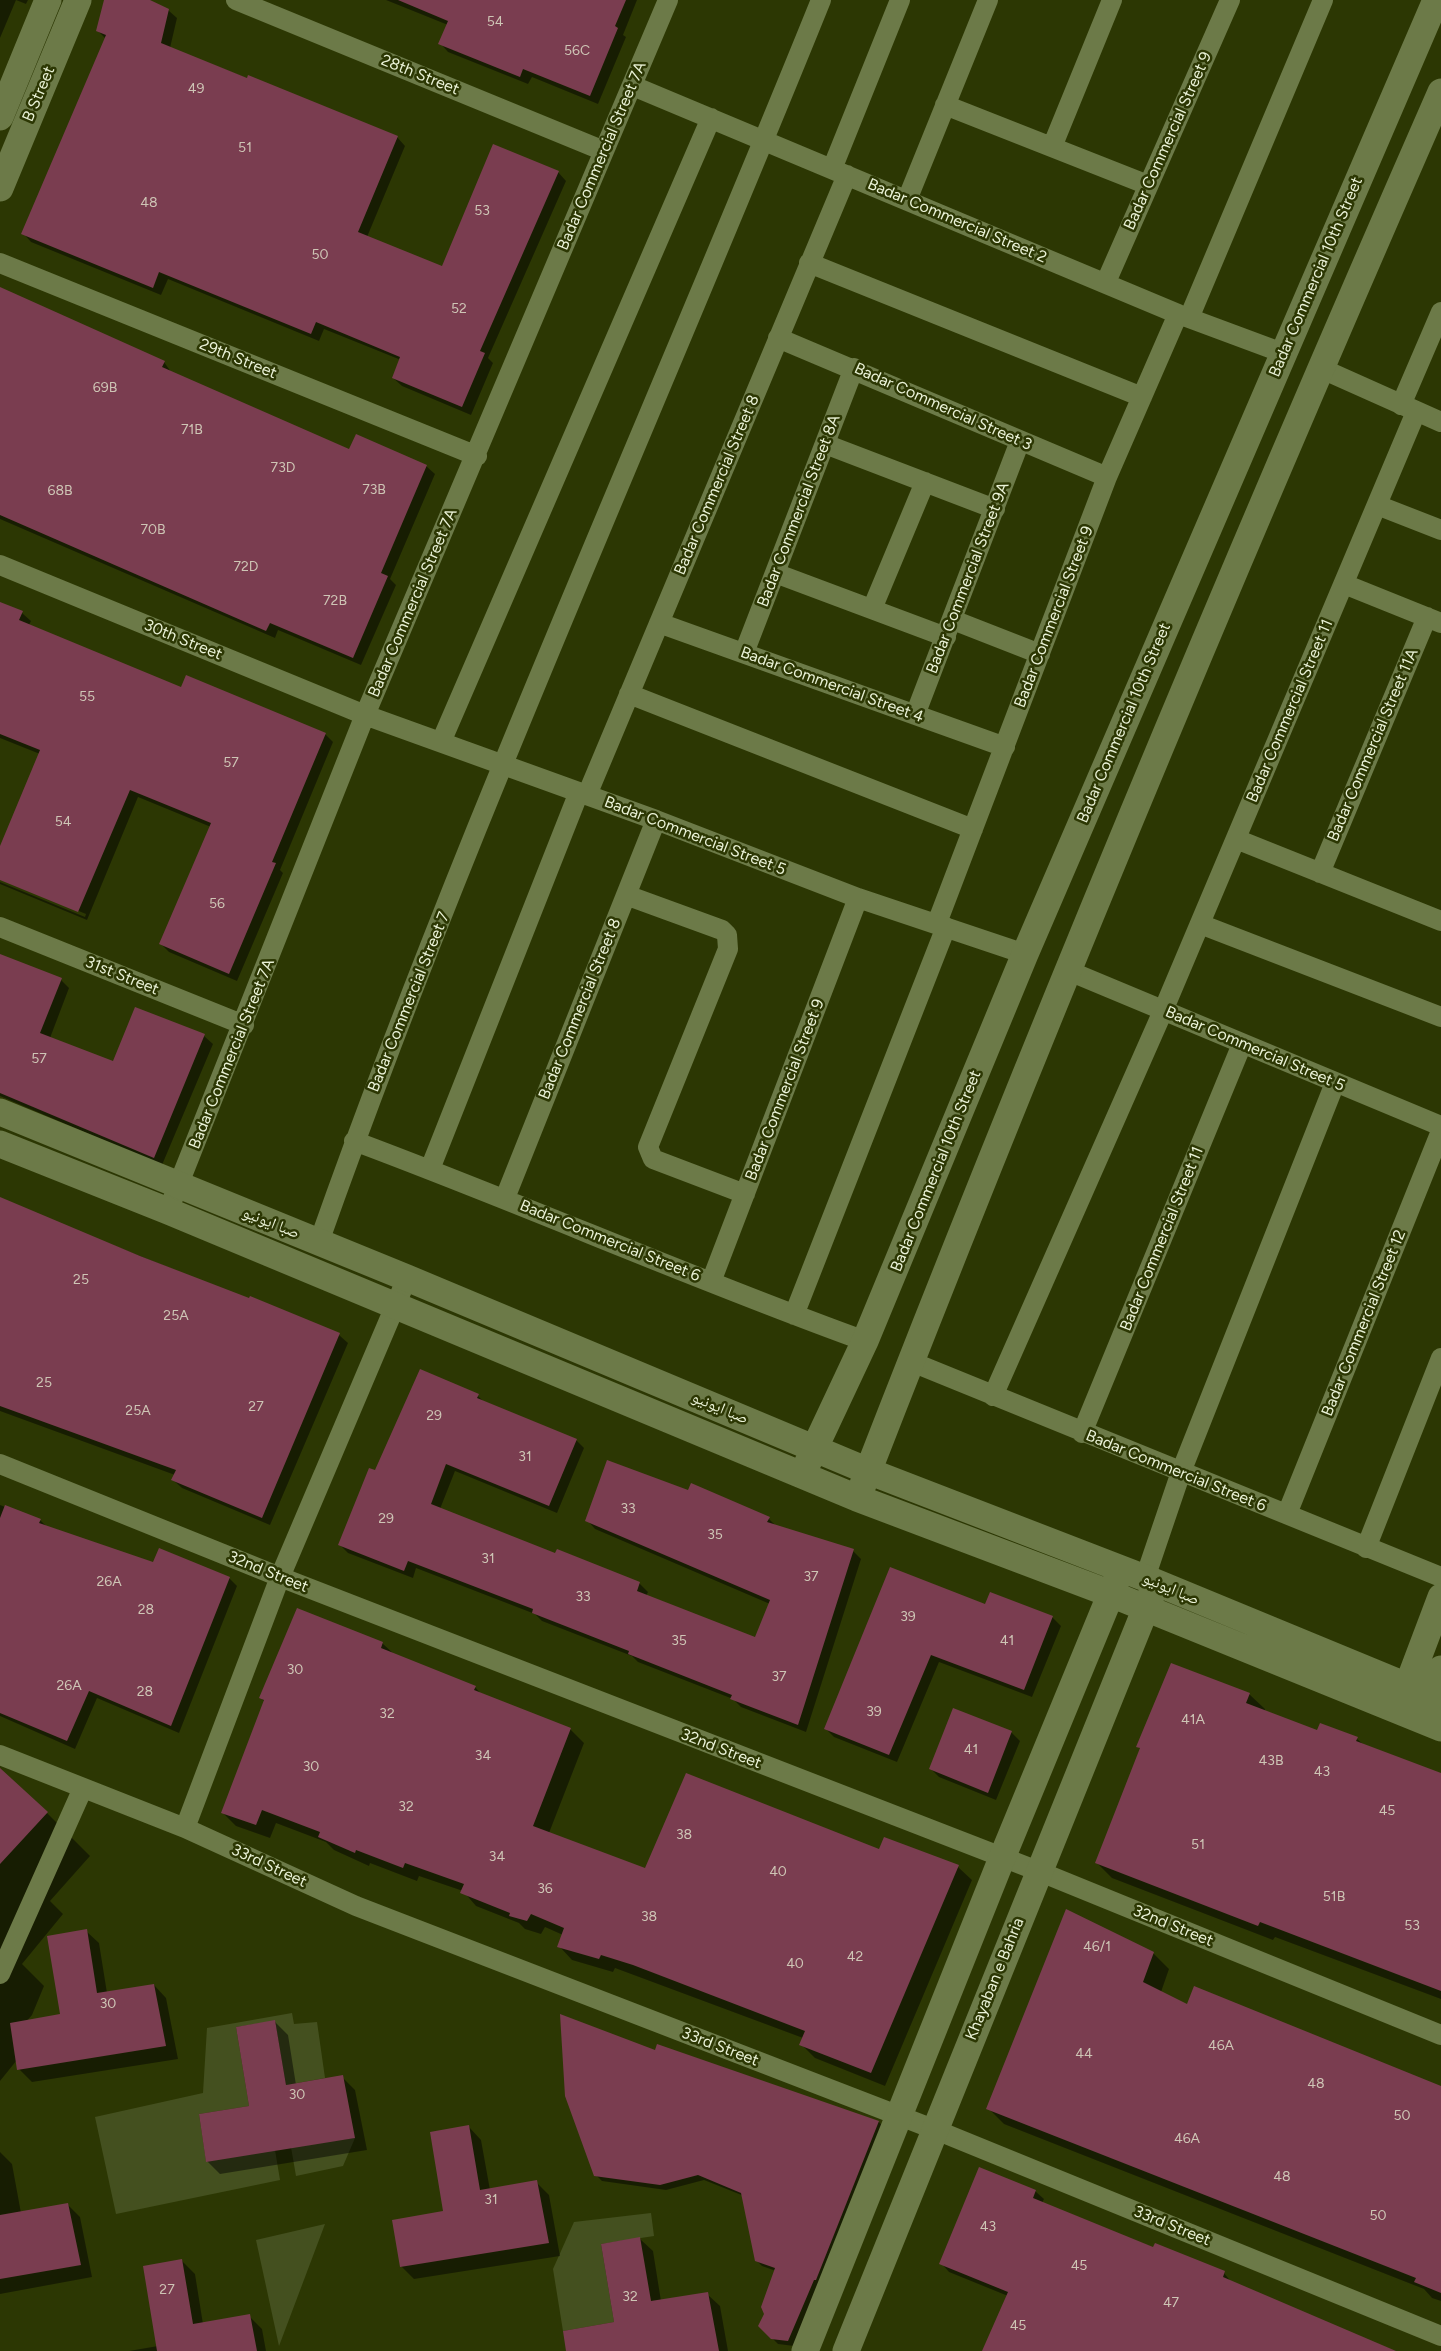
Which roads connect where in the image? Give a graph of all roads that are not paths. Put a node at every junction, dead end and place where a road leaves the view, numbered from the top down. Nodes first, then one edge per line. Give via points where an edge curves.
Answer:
1 (48, 0) edge
2 (78, 0) edge
3 (236, 0) edge
4 (668, 0) edge
5 (821, 0) edge
6 (900, 0) edge
7 (988, 0) edge
8 (1112, 0) edge
9 (1230, 0) edge
10 (1323, 0) edge
11 (1436, 0) edge
12 (633, 86) junction
13 (1441, 92) edge
14 (945, 105) junction
15 (0, 117) edge
16 (711, 118) junction
17 (764, 141) junction
18 (1052, 147) junction
19 (604, 151) junction
20 (839, 172) junction
21 (1148, 185) junction
22 (0, 188) edge
23 (907, 200) junction
24 (0, 263) edge
25 (809, 263) junction
26 (1106, 282) junction
27 (1441, 312) edge
28 (1184, 316) junction
29 (778, 338) junction
30 (1282, 353) junction
31 (854, 368) junction
32 (1320, 369) junction
33 (1142, 398) junction
34 (1409, 409) junction
35 (1441, 422) edge
36 (1020, 441) junction
37 (825, 444) junction
38 (477, 456) junction
39 (1107, 477) junction
40 (925, 482) junction
41 (1377, 505) junction
42 (995, 509) junction
43 (1441, 530) edge
44 (0, 565) edge
45 (775, 573) junction
46 (1344, 584) junction
47 (872, 609) junction
48 (1434, 620) edge
49 (659, 623) junction
50 (950, 629) junction
51 (744, 653) junction
52 (1040, 654) junction
53 (629, 694) junction
54 (365, 715) junction
55 (915, 715) junction
56 (441, 742) junction
57 (1005, 747) junction
58 (504, 764) junction
59 (583, 793) junction
60 (656, 820) junction
61 (973, 829) junction
62 (1236, 838) junction
63 (1320, 873) junction
64 (626, 895) junction
65 (858, 898) junction
66 (1441, 921) edge
67 (1200, 924) junction
68 (941, 925) junction
69 (0, 927) edge
70 (1025, 954) junction
71 (1069, 971) junction
72 (1163, 1011) junction
73 (1441, 1017) edge
74 (244, 1025) junction
75 (1242, 1044) junction
76 (1335, 1083) junction
77 (0, 1112) edge
78 (1441, 1129) edge
79 (354, 1141) junction
80 (0, 1144) edge
81 (430, 1169) junction
82 (180, 1185) junction
83 (745, 1194) junction
84 (505, 1198) junction
85 (168, 1210) junction
86 (319, 1242) junction
87 (406, 1278) junction
88 (711, 1282) junction
89 (394, 1305) junction
90 (794, 1315) junction
91 (865, 1341) junction
92 (1441, 1358) edge
93 (912, 1362) junction
94 (993, 1396) junction
95 (1082, 1433) junction
96 (815, 1448) junction
97 (0, 1464) edge
98 (868, 1471) junction
99 (1180, 1472) junction
100 (802, 1475) junction
101 (857, 1498) junction
102 (1287, 1515) junction
103 (1365, 1548) junction
104 (279, 1577) junction
105 (1141, 1577) junction
106 (1441, 1577) edge
107 (1111, 1594) junction
108 (1441, 1597) edge
109 (1144, 1608) junction
110 (1441, 1669) edge
111 (1423, 1707) edge
112 (0, 1755) edge
113 (83, 1788) junction
114 (185, 1828) junction
115 (1002, 1858) junction
116 (1038, 1871) junction
117 (0, 1974) edge
118 (1441, 2035) edge
119 (899, 2116) junction
120 (936, 2130) junction
121 (1441, 2336) edge
122 (805, 2351) edge
123 (846, 2351) edge

1 - 15 main road, B Street
2 - 22 main road, B Street
3 - 19 street, 28th Street
4 - 12 street, Badar Commercial Street 7A
5 - 17 street, Badar Commercial Street 7
6 - 20 street, Badar Commercial Street 8
7 - 14 street
8 - 18 street
9 - 21 street, Badar Commercial Street 9
10 - 28 street, Badar Commercial Street 9
11 - 30 main road, Badar Commercial 10th Street
12 - 16 street, Badar Commercial Street 2
12 - 19 street, Badar Commercial Street 7A
13 - 32 main road
14 - 18 street
14 - 23 street
16 - 17 street, Badar Commercial Street 2
16 - 56 street
17 - 20 street, Badar Commercial Street 2
17 - 58 street, Badar Commercial Street 7
18 - 21 street
19 - 38 street, Badar Commercial Street 7A
20 - 23 street, Badar Commercial Street 2
20 - 25 street, Badar Commercial Street 8
21 - 26 street, Badar Commercial Street 9
23 - 26 street, Badar Commercial Street 2
24 - 38 street, 29th Street
25 - 29 street, Badar Commercial Street 8
25 - 33 street
26 - 28 street, Badar Commercial Street 2
27 - 34 street, Badar Commercial Street 11
28 - 30 street, Badar Commercial Street 2
28 - 33 street, Badar Commercial Street 9
29 - 31 street, Badar Commercial Street 3
29 - 49 street, Badar Commercial Street 8
30 - 70 main road, Badar Commercial 10th Street
31 - 36 street, Badar Commercial Street 3
31 - 37 street, Badar Commercial Street 8A
32 - 34 street
32 - 71 main road
33 - 39 street, Badar Commercial Street 9
34 - 35 street
34 - 41 street, Badar Commercial Street 11
36 - 39 street, Badar Commercial Street 3
36 - 42 street, Badar Commercial Street 9A
37 - 40 street
37 - 45 street, Badar Commercial Street 8A
38 - 54 street, Badar Commercial Street 7A
39 - 52 street, Badar Commercial Street 9
40 - 42 street
40 - 47 street
41 - 43 street
41 - 46 street, Badar Commercial Street 11
42 - 50 street, Badar Commercial Street 9A
44 - 54 street, 30th Street
45 - 47 street
45 - 51 street, Badar Commercial Street 8A
46 - 48 street
46 - 62 street, Badar Commercial Street 11
47 - 50 street
48 - 63 street, Badar Commercial Street 11A
49 - 51 street, Badar Commercial Street 4
49 - 53 street, Badar Commercial Street 8
50 - 52 street
50 - 55 street, Badar Commercial Street 9A
51 - 55 street, Badar Commercial Street 4
52 - 57 street, Badar Commercial Street 9
53 - 59 street, Badar Commercial Street 8
53 - 61 street
54 - 56 street, Badar Commercial Street 5
54 - 74 street, Badar Commercial Street 7A
55 - 57 street, Badar Commercial Street 4
56 - 58 street, Badar Commercial Street 5
57 - 61 street, Badar Commercial Street 9
58 - 59 street, Badar Commercial Street 5
58 - 79 street, Badar Commercial Street 7
59 - 60 street, Badar Commercial Street 5
59 - 81 street, Badar Commercial Street 8
60 - 64 street, Badar Commercial Street 8
60 - 65 street, Badar Commercial Street 5
61 - 68 street, Badar Commercial Street 9
62 - 63 street
62 - 67 street, Badar Commercial Street 11
63 - 66 street
64 - 83 street via 727,935 728,949 648,1148 653,1159
64 - 84 street, Badar Commercial Street 8
65 - 68 street, Badar Commercial Street 5
65 - 83 street, Badar Commercial Street 9
67 - 72 street, Badar Commercial Street 11
67 - 73 street
68 - 70 street, Badar Commercial Street 5
68 - 90 street, Badar Commercial Street 9
69 - 74 street, 31st Street
70 - 91 main road, Badar Commercial 10th Street
71 - 72 street, Badar Commercial Street 5
71 - 93 main road
72 - 75 street, Badar Commercial Street 5
72 - 94 street, Badar Commercial Street 11
74 - 82 street, Badar Commercial Street 7A
75 - 76 street, Badar Commercial Street 5
75 - 95 street, Badar Commercial Street 11
76 - 78 street, Badar Commercial Street 5
76 - 99 street
77 - 82 main road, صبا ایونیو
78 - 102 street, Badar Commercial Street 12
79 - 81 street, Badar Commercial Street 6
79 - 86 street, Badar Commercial Street 7
80 - 85 main road, صبا ایونیو
81 - 84 street, Badar Commercial Street 6
82 - 85 street, Badar Commercial Street 7A
82 - 86 main road, صبا ایونیو
83 - 88 street, Badar Commercial Street 9
84 - 88 street, Badar Commercial Street 6
85 - 89 main road, صبا ایونیو
86 - 87 main road, صبا ایونیو
87 - 89 street
87 - 96 main road, صبا ایونیو
88 - 90 street, Badar Commercial Street 6
89 - 100 main road, صبا ایونیو
89 - 104 street
90 - 91 street, Badar Commercial Street 6
91 - 96 main road, Badar Commercial 10th Street
92 - 103 street
93 - 94 street, Badar Commercial Street 6
93 - 98 main road
94 - 95 street, Badar Commercial Street 6
95 - 99 street, Badar Commercial Street 6
96 - 98 main road, صبا ایونیو
96 - 100 main road, Badar Commercial 10th Street
97 - 104 street, 32nd Street
98 - 101 main road
98 - 105 main road, صبا ایونیو
99 - 102 street, Badar Commercial Street 6
99 - 105 street
100 - 101 main road, صبا ایونیو
101 - 107 main road, صبا ایونیو
102 - 103 street, Badar Commercial Street 6
103 - 106 street, Badar Commercial Street 6
104 - 114 street
104 - 115 street, 32nd Street
105 - 107 main road
105 - 109 main road, Khayaban e Bahria
105 - 111 main road, صبا ایونیو
107 - 109 main road, صبا ایونیو
107 - 115 main road
108 - 111 main road
109 - 111 main road, صبا ایونیو
109 - 116 main road, Khayaban e Bahria
110 - 111 main road
112 - 113 street, 33rd Street
113 - 114 street, 33rd Street
113 - 117 street
114 - 119 street, 33rd Street via 356,1906
115 - 116 street, 32nd Street
115 - 119 main road
116 - 118 street, 32nd Street
116 - 120 main road, Khayaban e Bahria
119 - 120 street, 33rd Street
119 - 122 main road
120 - 121 street, 33rd Street
120 - 123 main road, Khayaban e Bahria

